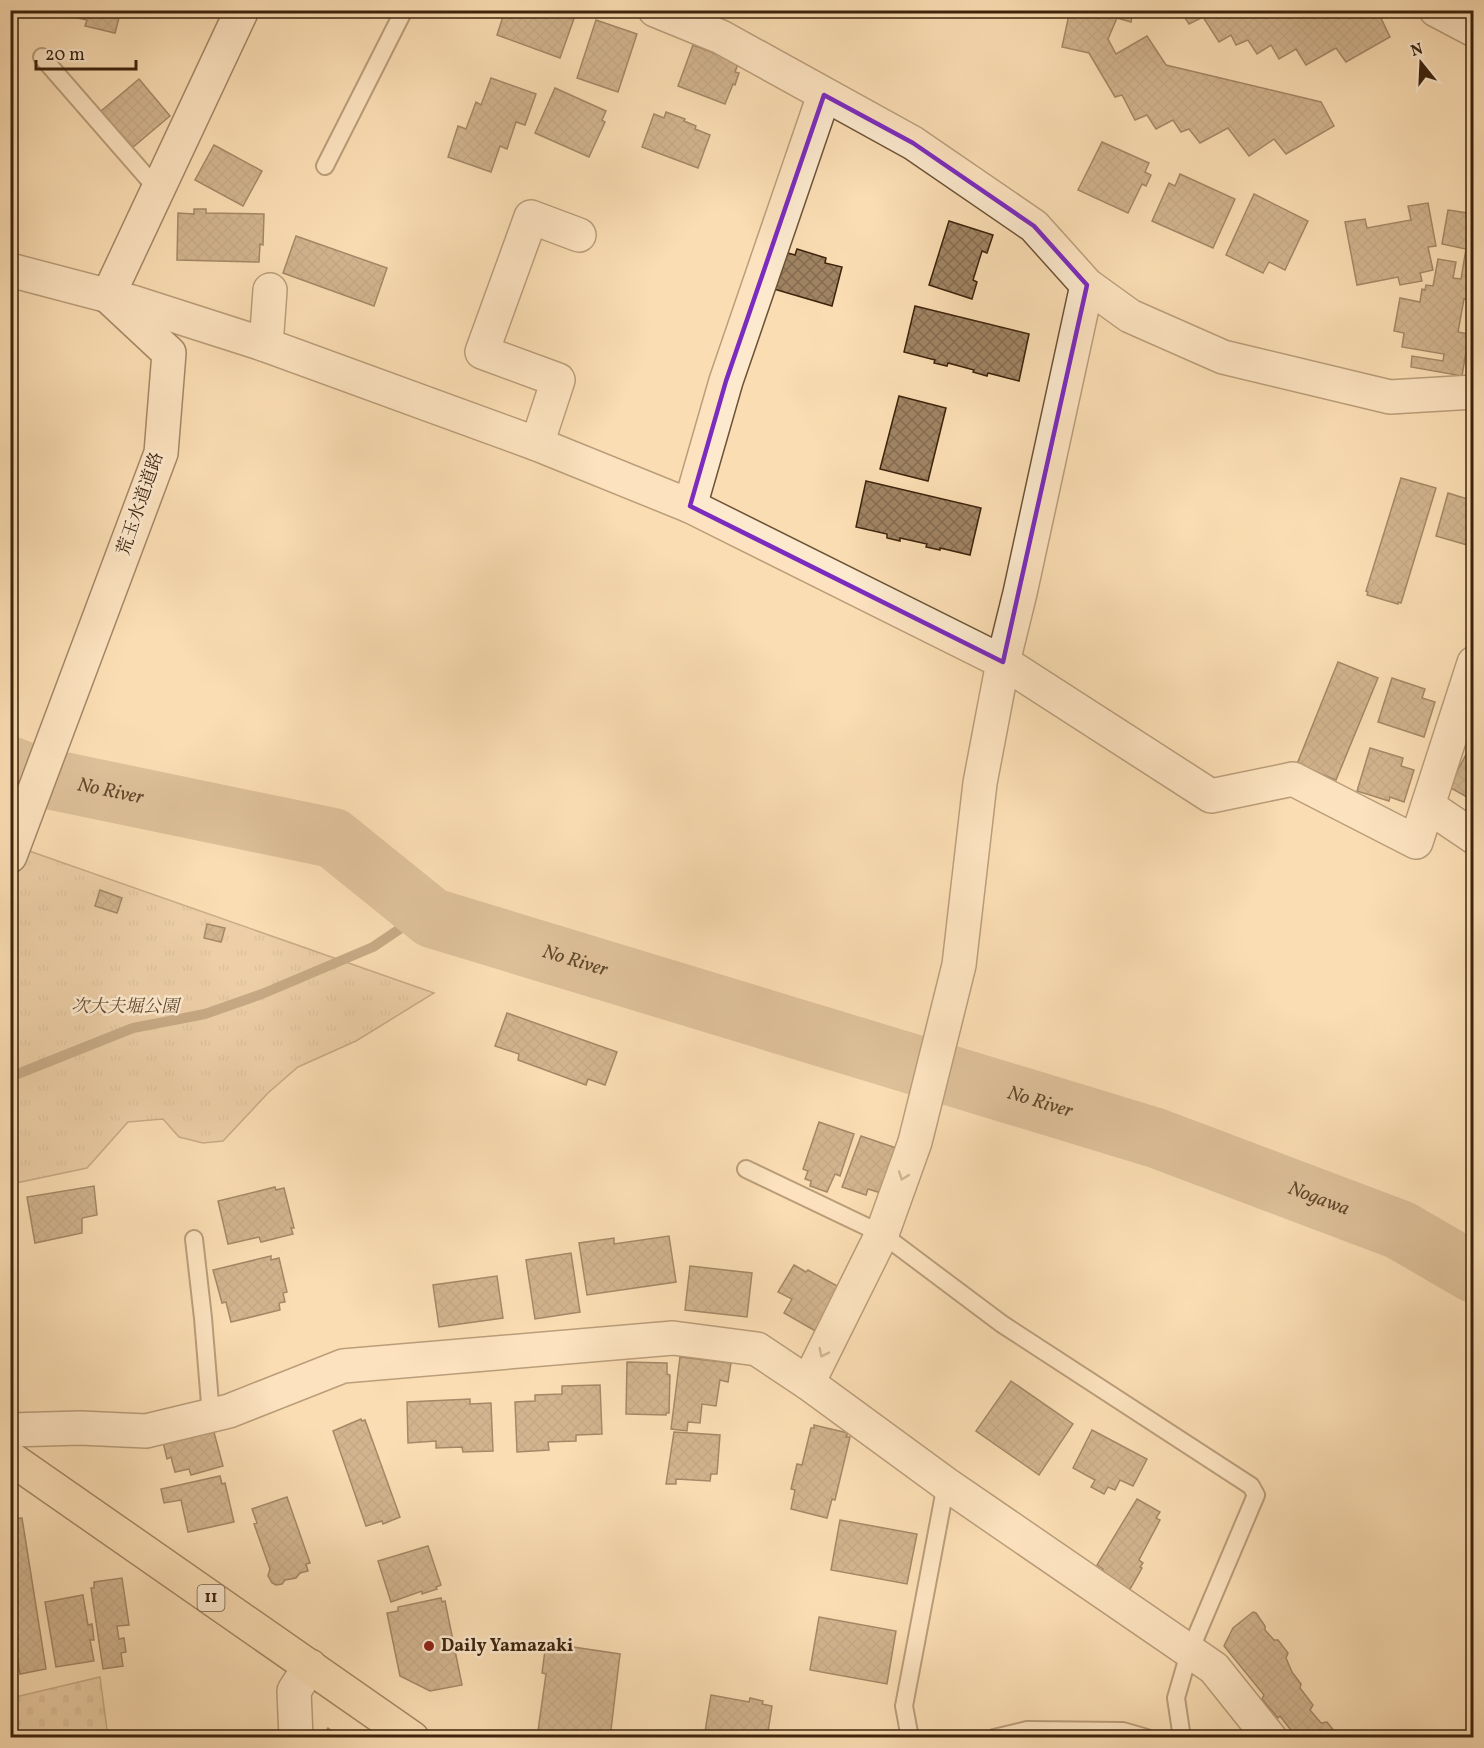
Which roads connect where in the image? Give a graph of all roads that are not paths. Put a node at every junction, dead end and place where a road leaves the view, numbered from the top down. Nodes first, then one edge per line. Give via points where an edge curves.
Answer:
1 (242, 10) edge
2 (404, 10) edge
3 (655, 10) edge
4 (1436, 10) edge
5 (1473, 30) edge
6 (42, 57) dead end
7 (824, 95) junction
8 (325, 166) dead end
9 (158, 190) junction
10 (579, 235) dead end
11 (10, 270) edge
12 (1087, 285) junction
13 (270, 290) dead end
14 (108, 296) junction
15 (263, 344) junction
16 (1473, 392) edge
17 (537, 444) junction
18 (690, 506) junction
19 (1003, 662) junction
20 (1473, 663) edge
21 (1428, 807) junction
22 (1473, 837) edge
23 (13, 851) edge
24 (746, 1169) dead end
25 (882, 1234) junction
26 (194, 1239) dead end
27 (808, 1383) junction
28 (210, 1416) junction
29 (10, 1430) edge
30 (10, 1458) edge
31 (946, 1484) junction
32 (1190, 1653) junction
33 (310, 1666) junction
34 (296, 1737) edge
35 (412, 1737) edge
36 (910, 1737) edge
37 (994, 1737) edge
38 (1147, 1737) edge
39 (1182, 1737) edge
40 (1270, 1737) edge

1 - 9 street
2 - 8 lane
3 - 7 street via 721,37
4 - 5 street
6 - 9 lane
7 - 12 street via 913,142 1034,226
7 - 18 street via 726,381
9 - 14 street
10 - 17 street via 531,217 482,352 558,380
11 - 14 street
12 - 16 street via 1130,316 1223,357 1390,397
12 - 19 street
13 - 15 street
14 - 15 street
14 - 23 street, 荒玉水道道路 via 169,353 161,453
15 - 17 street
17 - 18 street
18 - 19 street
19 - 21 street via 1211,796 1293,779 1416,842
19 -> 25 street via 980,783 956,978 915,1142
20 - 21 street
21 - 22 street
24 - 25 lane
25 -> 27 street
25 - 32 lane via 1002,1324 1251,1486 1256,1495
26 - 28 lane
27 - 28 street via 757,1349 673,1338 343,1366
27 - 31 street
28 - 29 street via 146,1431
30 - 33 main road, 11
31 - 32 street
31 - 36 lane via 904,1706
32 - 39 lane via 1176,1698
32 - 40 street via 1214,1668
33 - 34 street via 294,1691
33 - 35 main road, 11
37 - 38 lane via 1038,1730 1123,1731

